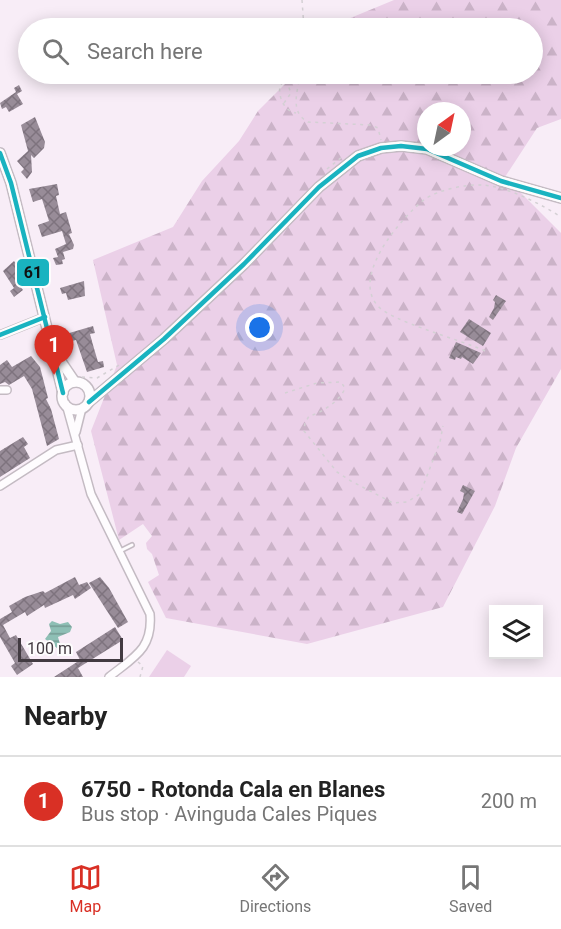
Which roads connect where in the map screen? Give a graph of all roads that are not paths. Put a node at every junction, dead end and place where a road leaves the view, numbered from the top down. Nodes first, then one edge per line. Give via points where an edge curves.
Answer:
1 (0, 153) edge
2 (561, 198) edge
3 (45, 317) junction
4 (0, 335) edge
5 (53, 349) junction
6 (112, 380) junction
7 (78, 383) junction
8 (63, 393) junction
9 (66, 404) junction
10 (85, 405) junction
11 (77, 442) junction
12 (0, 486) edge
13 (132, 545) dead end
14 (118, 552) junction
15 (109, 677) edge

1 - 3 street
2 - 6 street via 501,181 427,149 381,148 358,156 340,167 177,327
3 - 4 street
3 - 5 street
5 - 7 street
5 - 8 street
6 - 7 street via 92,385
6 - 10 street
7 - 8 street via 68,384
7 - 10 street via 89,390
8 - 9 street
9 - 10 street via 71,408
9 - 11 street
10 - 11 street via 78,420
11 - 12 street via 56,450
11 - 14 street via 91,494
13 - 14 lane
14 - 15 street via 150,614 151,629 148,643

